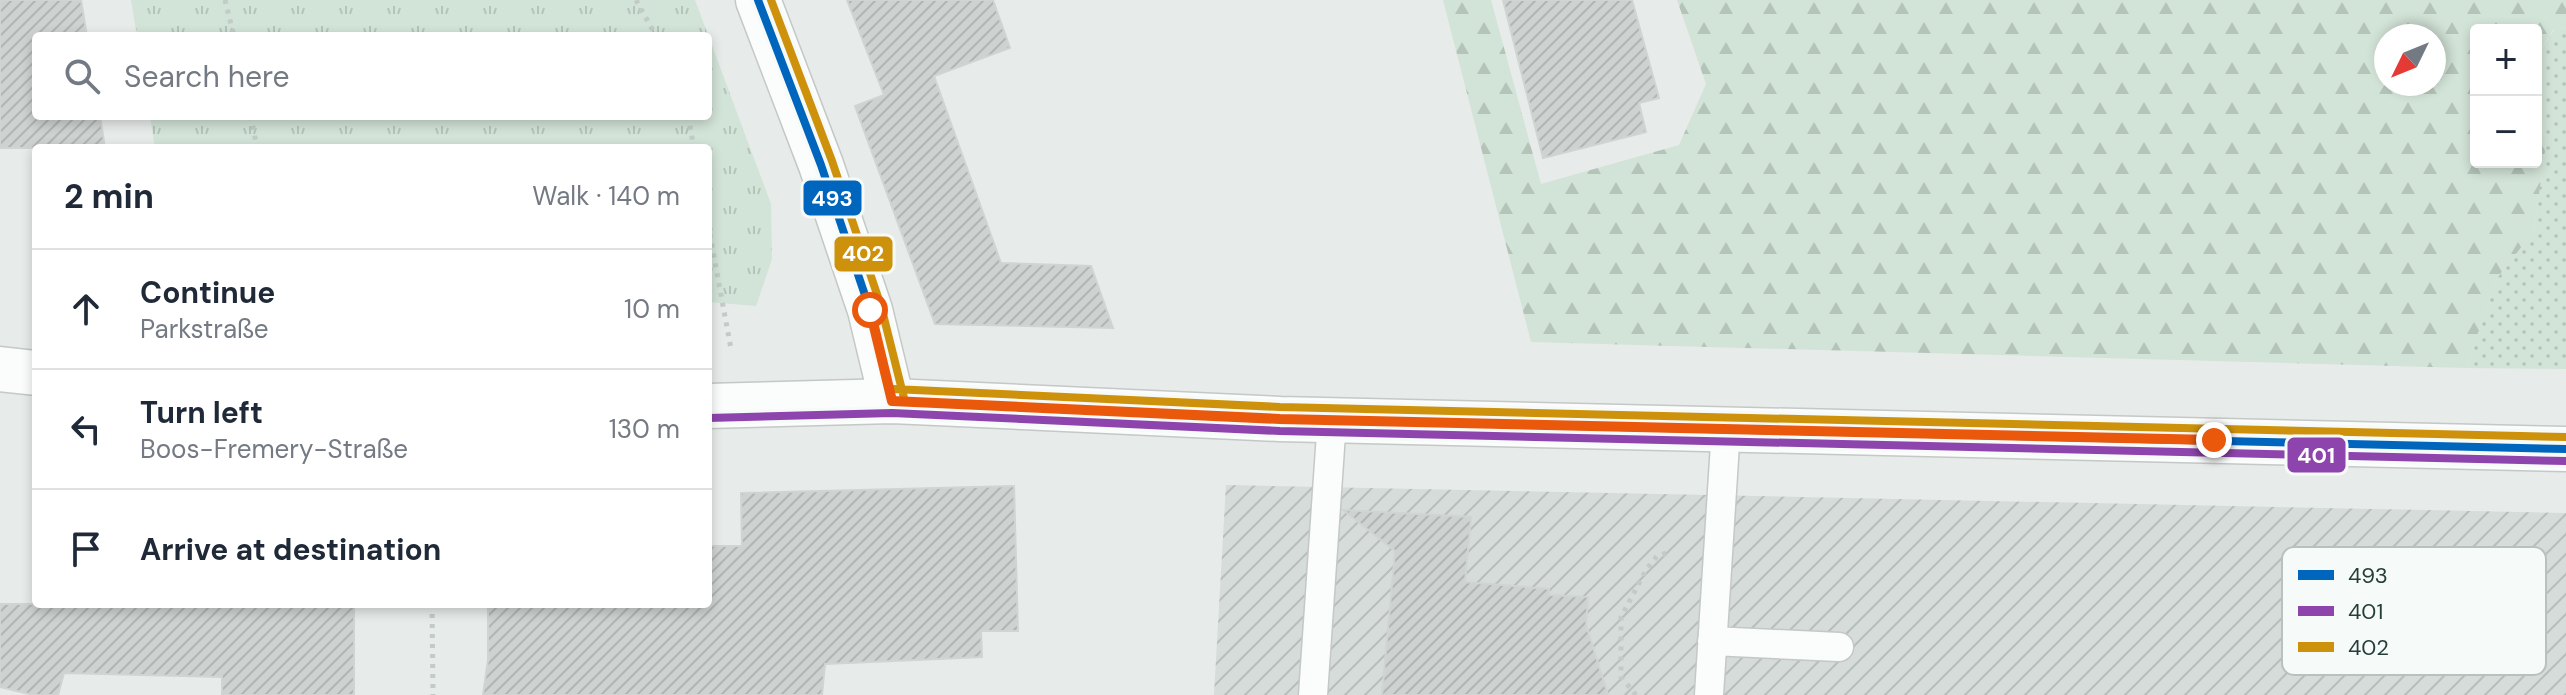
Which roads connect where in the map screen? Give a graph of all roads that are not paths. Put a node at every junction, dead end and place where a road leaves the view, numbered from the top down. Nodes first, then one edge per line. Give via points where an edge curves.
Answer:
1 (758, 0) edge
2 (0, 369) edge
3 (32, 373) edge
4 (892, 401) junction
5 (725, 406) edge
6 (1332, 419) junction
7 (1726, 428) junction
8 (2566, 449) edge
9 (1712, 641) junction
10 (1839, 647) dead end
11 (1313, 695) edge
12 (1709, 695) edge

1 - 4 street via 865,296
2 - 3 street
4 - 5 street
4 - 6 street
6 - 7 street
6 - 11 lane
7 - 8 street
7 - 9 lane
9 - 10 lane
9 - 12 lane

